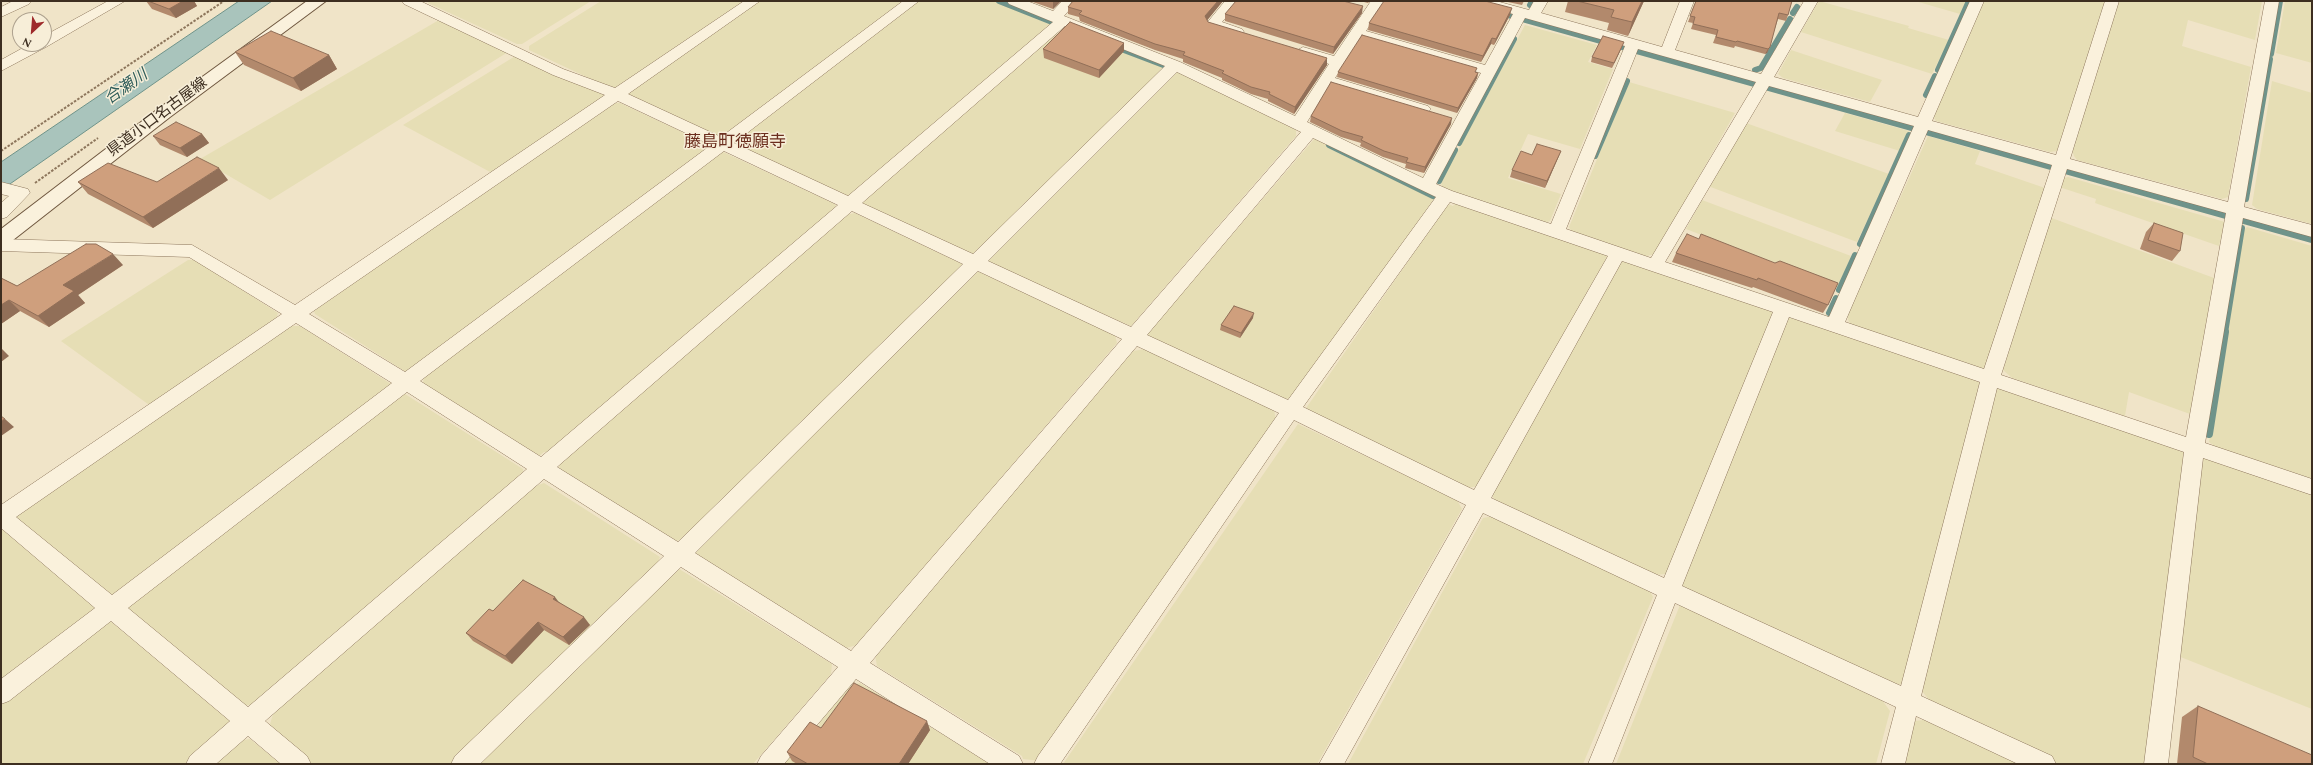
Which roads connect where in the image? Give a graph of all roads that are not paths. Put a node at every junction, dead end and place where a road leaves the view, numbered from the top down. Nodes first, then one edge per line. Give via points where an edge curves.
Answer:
1 (24, 1) edge
2 (118, 1) edge
3 (318, 1) edge
4 (409, 1) edge
5 (753, 1) edge
6 (912, 1) edge
7 (1014, 1) edge
8 (1070, 1) edge
9 (1233, 1) edge
10 (1480, 1) edge
11 (1540, 1) edge
12 (1687, 1) edge
13 (1812, 1) edge
14 (1977, 1) edge
15 (2112, 1) edge
16 (2272, 1) edge
17 (1370, 6) edge
18 (1, 13) edge
19 (1523, 16) junction
20 (1060, 18) junction
21 (1358, 33) junction
22 (1250, 36) edge
23 (52, 38) edge
24 (1287, 46) edge
25 (1631, 48) junction
26 (26, 52) edge
27 (1667, 53) junction
28 (1338, 62) junction
29 (1175, 65) junction
30 (1, 66) edge
31 (1490, 71) junction
32 (1326, 80) junction
33 (1762, 84) junction
34 (616, 94) junction
35 (1462, 121) junction
36 (1304, 126) junction
37 (1921, 128) junction
38 (720, 144) junction
39 (2060, 167) junction
40 (1427, 186) junction
41 (9, 190) edge
42 (1446, 195) junction
43 (848, 204) junction
44 (1, 213) edge
45 (2234, 215) junction
46 (2312, 231) edge
47 (1556, 232) junction
48 (1, 239) edge
49 (1, 246) edge
50 (1618, 253) junction
51 (974, 263) junction
52 (1655, 265) junction
53 (1783, 308) junction
54 (296, 313) junction
55 (1834, 326) junction
56 (1132, 337) junction
57 (1991, 378) junction
58 (406, 382) junction
59 (1291, 410) junction
60 (2194, 447) junction
61 (541, 469) junction
62 (2312, 487) edge
63 (1478, 502) junction
64 (1, 516) edge
65 (679, 555) junction
66 (1671, 590) junction
67 (112, 609) junction
68 (855, 666) junction
69 (1, 692) edge
70 (1909, 701) junction
71 (247, 721) junction
72 (198, 764) edge
73 (299, 764) edge
74 (463, 764) edge
75 (769, 764) edge
76 (1011, 764) edge
77 (1046, 764) edge
78 (1331, 764) edge
79 (1600, 764) edge
80 (1893, 764) edge
81 (2044, 764) edge
82 (2156, 764) edge

1 - 18 street
2 - 23 street
3 - 48 main road, 県道小口名古屋線 via 164,113
4 - 34 street via 558,72
5 - 34 street
6 - 38 street
7 - 20 street
8 - 20 street
9 - 22 street via 1213,24
10 - 19 street
11 - 19 street
12 - 27 street
13 - 33 street
14 - 37 street
15 - 39 street
16 - 45 street
17 - 21 street
19 - 25 street
19 - 31 street
20 - 29 street
20 - 43 street
21 - 28 street
21 - 31 street
24 - 28 street
25 - 27 street
25 - 47 street
26 - 30 street
27 - 33 street
28 - 32 street
29 - 36 street
29 - 51 street
31 - 35 street
32 - 35 street
32 - 36 street
33 - 37 street
33 - 52 street
34 - 38 street
34 - 54 street
35 - 40 street
36 - 40 street
36 - 56 street
37 - 39 street
37 - 55 street
38 - 43 street
38 - 58 street
39 - 45 street
39 - 57 street
40 - 42 street
41 - 44 street via 22,193
42 - 47 street
42 - 59 street
43 - 51 street
43 - 61 street
45 - 46 street
45 - 60 street
47 - 50 street
49 - 54 street via 192,251
50 - 52 street
50 - 63 street
51 - 56 street
51 - 65 street
52 - 53 street
53 - 55 street
53 - 66 street
54 - 58 street
54 - 64 street
55 - 57 street
56 - 59 street
56 - 68 street
57 - 60 street
57 - 70 street via 1983,401
58 - 61 street
58 - 67 street
59 - 63 street
59 - 77 street
60 - 62 street
60 - 82 street
61 - 65 street
61 - 71 street
63 - 66 street
63 - 78 street
64 - 67 street
65 - 68 street
65 - 74 street
66 - 70 street
66 - 79 street
67 - 69 street
67 - 71 street
68 - 75 street
68 - 76 street
70 - 80 street
70 - 81 street
71 - 72 street
71 - 73 street

